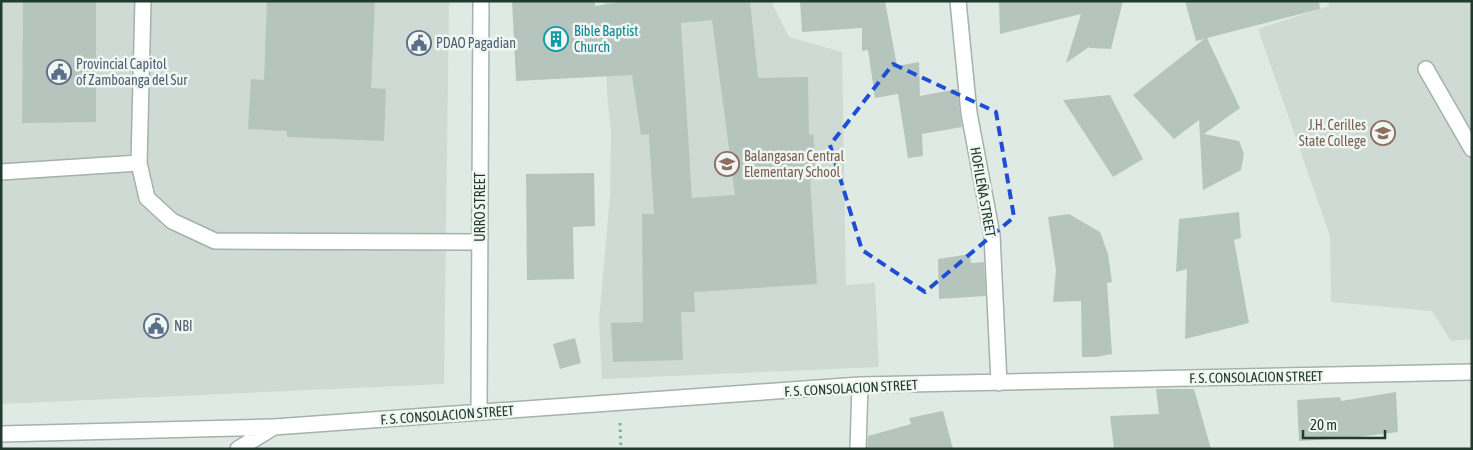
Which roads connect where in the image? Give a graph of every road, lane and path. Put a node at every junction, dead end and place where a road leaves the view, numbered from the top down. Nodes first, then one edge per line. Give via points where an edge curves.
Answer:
1 (143, 1) edge
2 (481, 1) edge
3 (958, 1) edge
4 (1426, 69) dead end
5 (1472, 149) edge
6 (139, 163) junction
7 (1, 172) edge
8 (479, 242) junction
9 (1472, 372) edge
10 (999, 383) junction
11 (860, 385) junction
12 (478, 412) junction
13 (274, 427) junction
14 (1, 434) edge
15 (238, 449) edge
16 (858, 449) edge

1 - 6 street
2 - 8 street, URRO STREET
3 - 10 street, HOFILEÑA STREET via 969,113 992,235
4 - 5 street
6 - 7 street
6 - 8 street via 147,198 172,222 215,241
8 - 12 street, URRO STREET
9 - 10 street, F. S. CONSOLACION STREET
10 - 11 street, F. S. CONSOLACION STREET
11 - 12 street, F. S. CONSOLACION STREET
11 - 16 street
12 - 13 street, F. S. CONSOLACION STREET
13 - 14 street
13 - 15 street, F. S. CONSOLACION STREET

